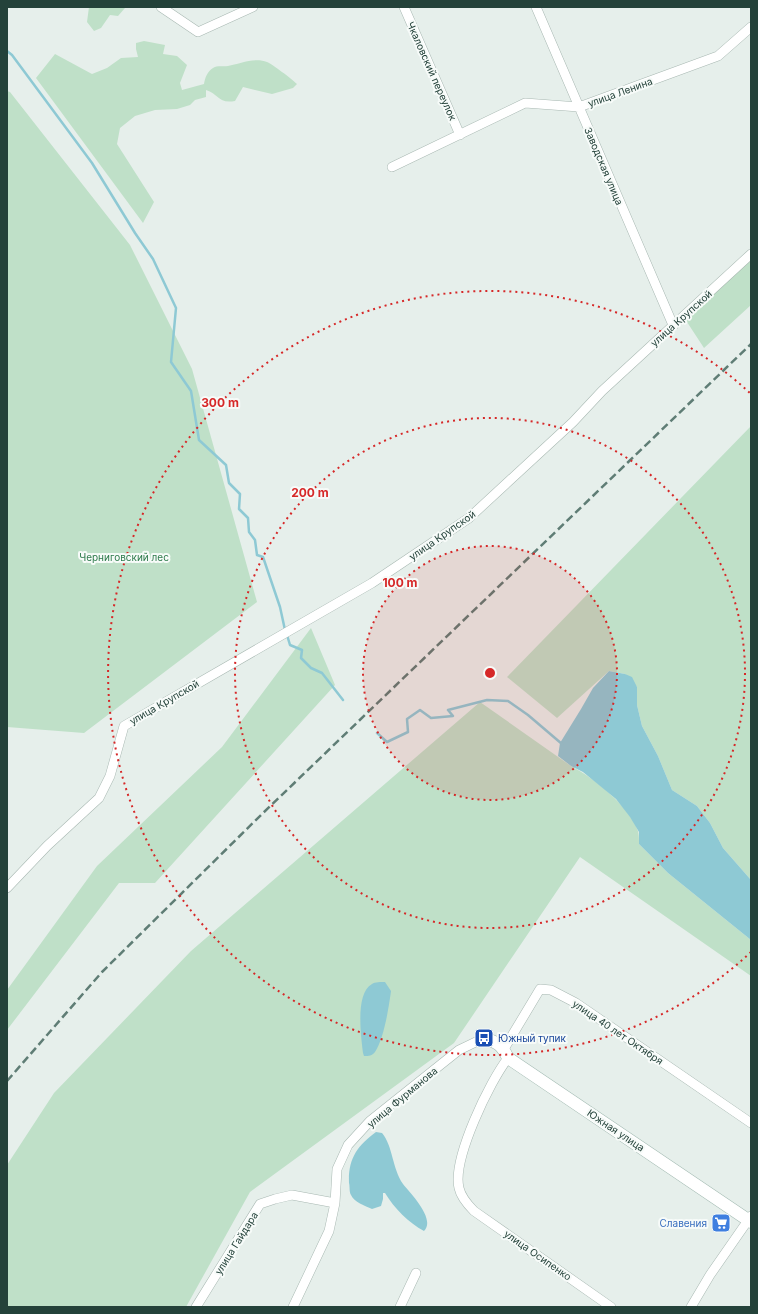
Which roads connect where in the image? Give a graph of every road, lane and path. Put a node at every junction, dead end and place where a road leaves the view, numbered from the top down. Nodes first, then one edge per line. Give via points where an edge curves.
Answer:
1 (161, 7) edge
2 (252, 7) edge
3 (404, 7) edge
4 (536, 7) edge
5 (751, 27) edge
6 (579, 107) junction
7 (460, 135) junction
8 (392, 167) dead end
9 (751, 254) edge
10 (673, 325) junction
11 (7, 888) edge
12 (484, 1038) joint
13 (506, 1054) junction
14 (751, 1123) edge
15 (335, 1203) junction
16 (750, 1219) edge
17 (416, 1273) dead end
18 (196, 1307) edge
19 (293, 1307) edge
20 (400, 1307) edge
21 (611, 1307) edge
22 (691, 1307) edge

1 - 2 street via 198,32
3 - 7 street, Чкаловский переулок
4 - 6 street, Заводская улица
5 - 6 street, улица Ленина via 718,56
6 - 7 street, улица Ленина via 526,103
6 - 10 street, Заводская улица
7 - 8 street, улица Ленина
9 - 10 street, улица Крупской
10 - 11 street, улица Крупской via 469,518 372,583 124,726 110,776 99,798 47,846
12 - 13 street, Южная улица via 496,1042
12 - 15 street, улица Фурманова via 459,1050 370,1121 348,1145 337,1169
13 - 14 street, улица 40 лет Октября via 540,989 550,990 576,1002
13 - 16 street, Южная улица
13 - 21 street, улица Осипенко via 483,1098 463,1152 458,1169 458,1187 466,1203 474,1210
15 - 18 street, улица Гайдара via 292,1195 260,1204
15 - 19 street, улица Фурманова via 329,1231
16 - 22 street via 710,1275
17 - 20 street

